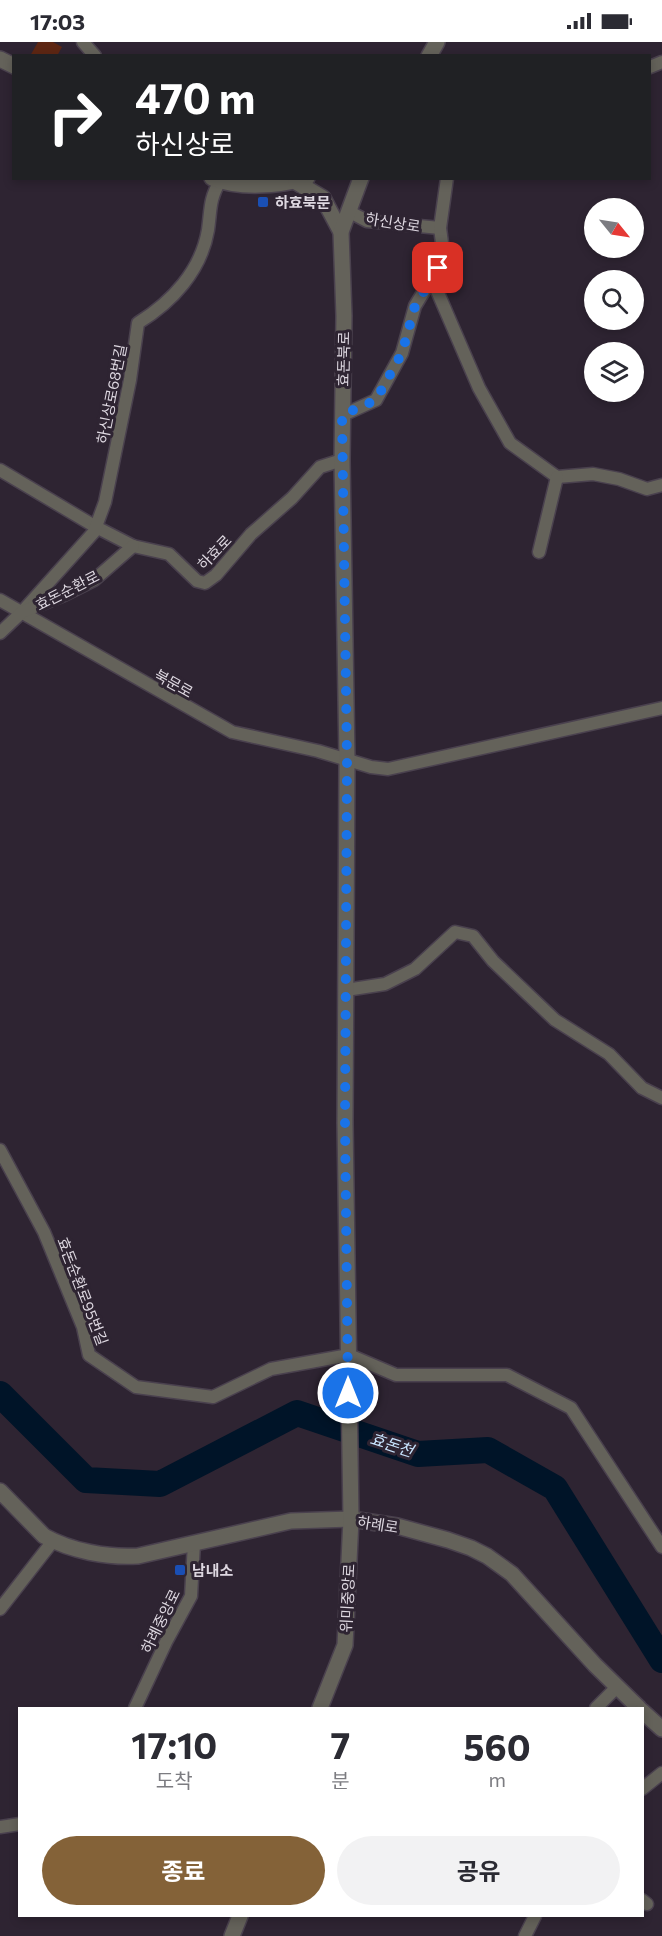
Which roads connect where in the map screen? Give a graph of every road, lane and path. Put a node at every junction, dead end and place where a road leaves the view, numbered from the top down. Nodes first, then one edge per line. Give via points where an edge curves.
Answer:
1 (216, 180) edge
2 (301, 180) edge
3 (360, 180) edge
4 (446, 180) edge
5 (348, 211) junction
6 (440, 228) junction
7 (341, 232) junction
8 (432, 279) junction
9 (342, 415) junction
10 (342, 460) junction
11 (0, 470) edge
12 (557, 477) junction
13 (662, 485) edge
14 (96, 527) junction
15 (133, 546) junction
16 (539, 552) dead end
17 (0, 600) edge
18 (22, 612) junction
19 (0, 633) edge
20 (662, 708) edge
21 (347, 760) junction
22 (346, 990) junction
23 (662, 1098) edge
24 (0, 1150) edge
25 (349, 1355) junction
26 (0, 1491) edge
27 (351, 1519) junction
28 (53, 1541) junction
29 (194, 1543) junction
30 (662, 1547) edge
31 (0, 1609) edge
32 (617, 1687) junction
33 (135, 1707) edge
34 (320, 1707) edge
35 (597, 1707) edge
36 (638, 1707) edge
37 (644, 1713) edge
38 (662, 1730) edge
39 (662, 1773) edge
40 (644, 1787) edge
41 (18, 1824) edge
42 (0, 1827) edge
43 (240, 1917) edge
44 (534, 1917) edge
45 (232, 1936) edge
46 (525, 1936) edge

1 - 2 street via 263,184
1 - 14 street, 하신상로68번길 via 202,252 182,286 160,309 138,323 128,391 105,502
2 - 7 street via 323,198
3 - 5 street
4 - 6 street, 하신상로
5 - 6 street, 하신상로 via 367,221
5 - 7 street, 효돈북로
6 - 8 street, 하신상로 via 444,258
7 - 9 street, 효돈북로
8 - 9 street, 하신상로 via 415,306 402,353 376,400
8 - 12 street via 479,388 510,443
9 - 10 street, 효돈북로
10 - 15 street, 하효로 via 320,467 205,583 197,581 169,554
10 - 21 street, 효돈북로
11 - 14 street, 하효로
12 - 13 street via 593,474 646,489
12 - 16 street
14 - 15 street, 하효로
14 - 18 street, 하신상로68번길
15 - 18 street, 효돈순환로 via 94,580
17 - 18 street, 북문로
18 - 19 street, 효돈순환로
18 - 21 street, 북문로 via 232,732
20 - 21 street, 북문로 via 388,769
21 - 22 street, 효돈북로
22 - 23 street via 384,984 415,969 455,932 473,936 555,1020 609,1054 642,1088
22 - 25 street, 효돈북로
24 - 25 street, 효돈순환로95번길 via 44,1232 82,1327 89,1355 136,1387 213,1397 271,1369
25 - 27 street, 효돈북로
25 - 30 street via 396,1375 507,1375 571,1408
26 - 28 street, 하례로
27 - 29 street, 하례로 via 291,1521
27 - 32 street, 하례로 via 397,1526 487,1556 512,1574
27 - 34 street, 위미중앙로 via 345,1645
28 - 29 street, 하례로 via 124,1557
28 - 31 street
29 - 33 street, 하례중앙로 via 191,1596
32 - 35 street
32 - 36 street, 하례로
37 - 38 street, 하례로
39 - 40 street
41 - 42 street
43 - 45 street
44 - 46 street

